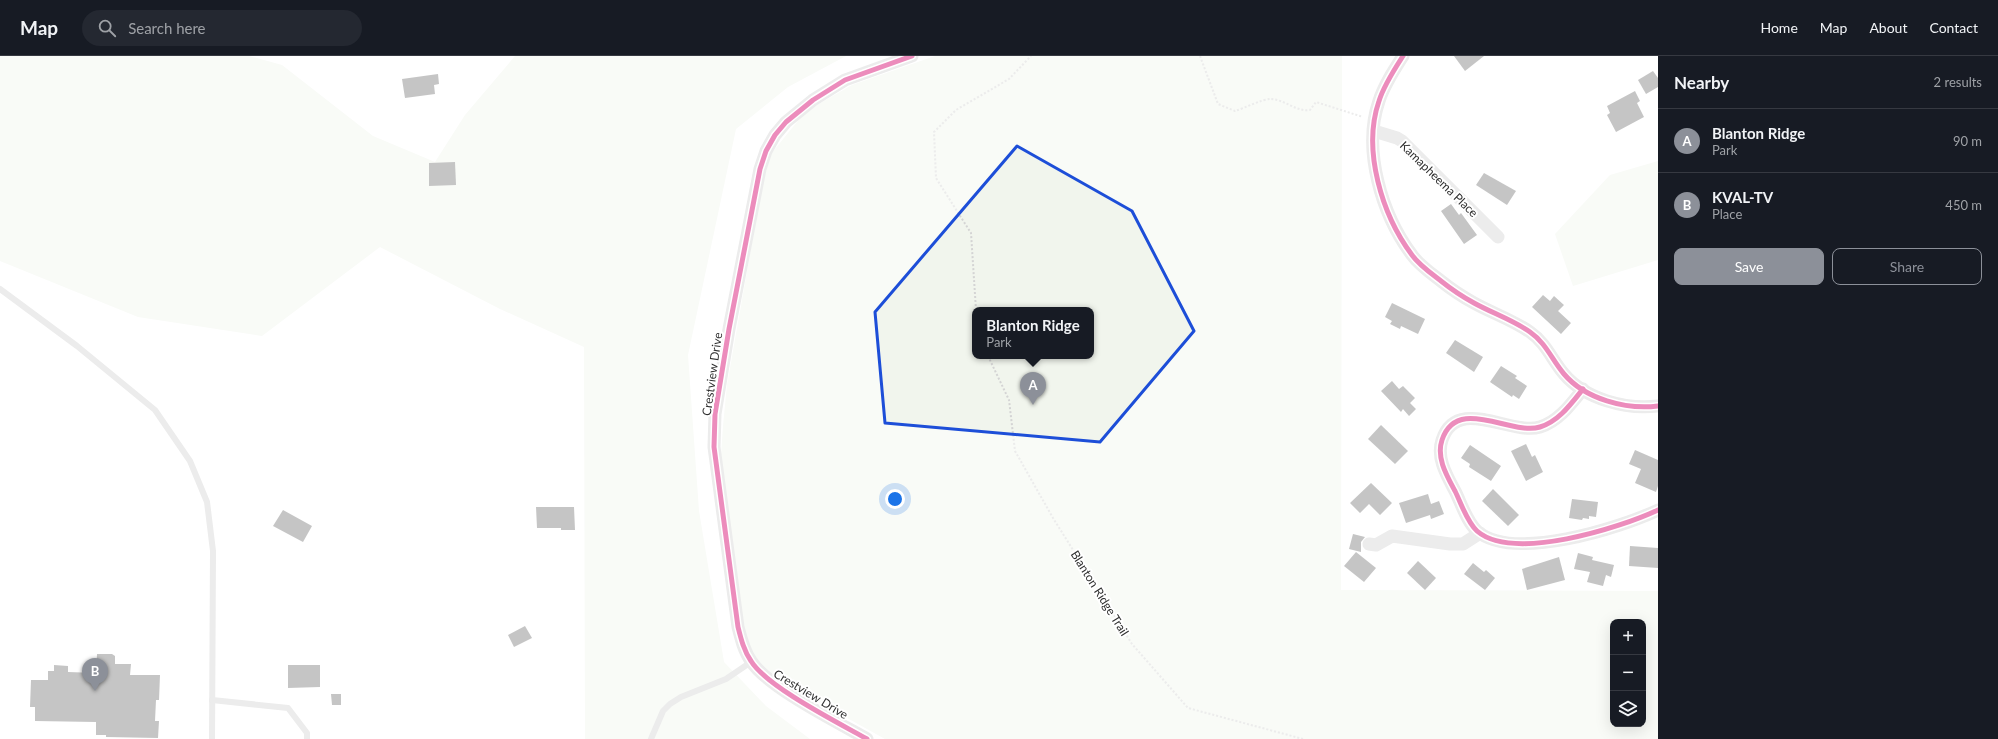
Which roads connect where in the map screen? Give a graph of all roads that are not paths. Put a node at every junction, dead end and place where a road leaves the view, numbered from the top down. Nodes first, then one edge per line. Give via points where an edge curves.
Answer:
1 (912, 56) edge
2 (1403, 56) edge
3 (1375, 126) junction
4 (1498, 237) dead end
5 (0, 289) edge
6 (1583, 389) junction
7 (1658, 406) edge
8 (1658, 510) edge
9 (1480, 533) junction
10 (1369, 544) dead end
11 (751, 662) junction
12 (212, 700) junction
13 (212, 739) edge
14 (307, 739) edge
15 (651, 739) edge
16 (867, 739) edge

1 - 11 street, Crestview Drive via 845,80 813,100 786,122 775,135 760,169 720,381 714,447 738,627 743,647
2 - 3 street via 1378,102
3 - 4 street, Kamapheema Place via 1402,141
3 - 6 street via 1374,154 1378,188 1394,228 1412,257 1473,303 1532,333 1545,346 1564,374
5 - 12 lane via 77,346 155,410 190,461 207,502 213,551
6 - 7 street via 1603,399 1624,405
6 - 9 street via 1560,416 1541,427 1528,428 1466,418 1455,423 1444,434 1440,453 1445,471 1471,522
8 - 9 street via 1600,532 1553,541 1510,542
9 - 10 street via 1463,544 1392,536 1376,545
11 - 15 lane via 726,679 681,696 670,704 663,711
11 - 16 street, Crestview Drive via 765,678
12 - 13 lane
12 - 14 lane via 288,708 307,733

